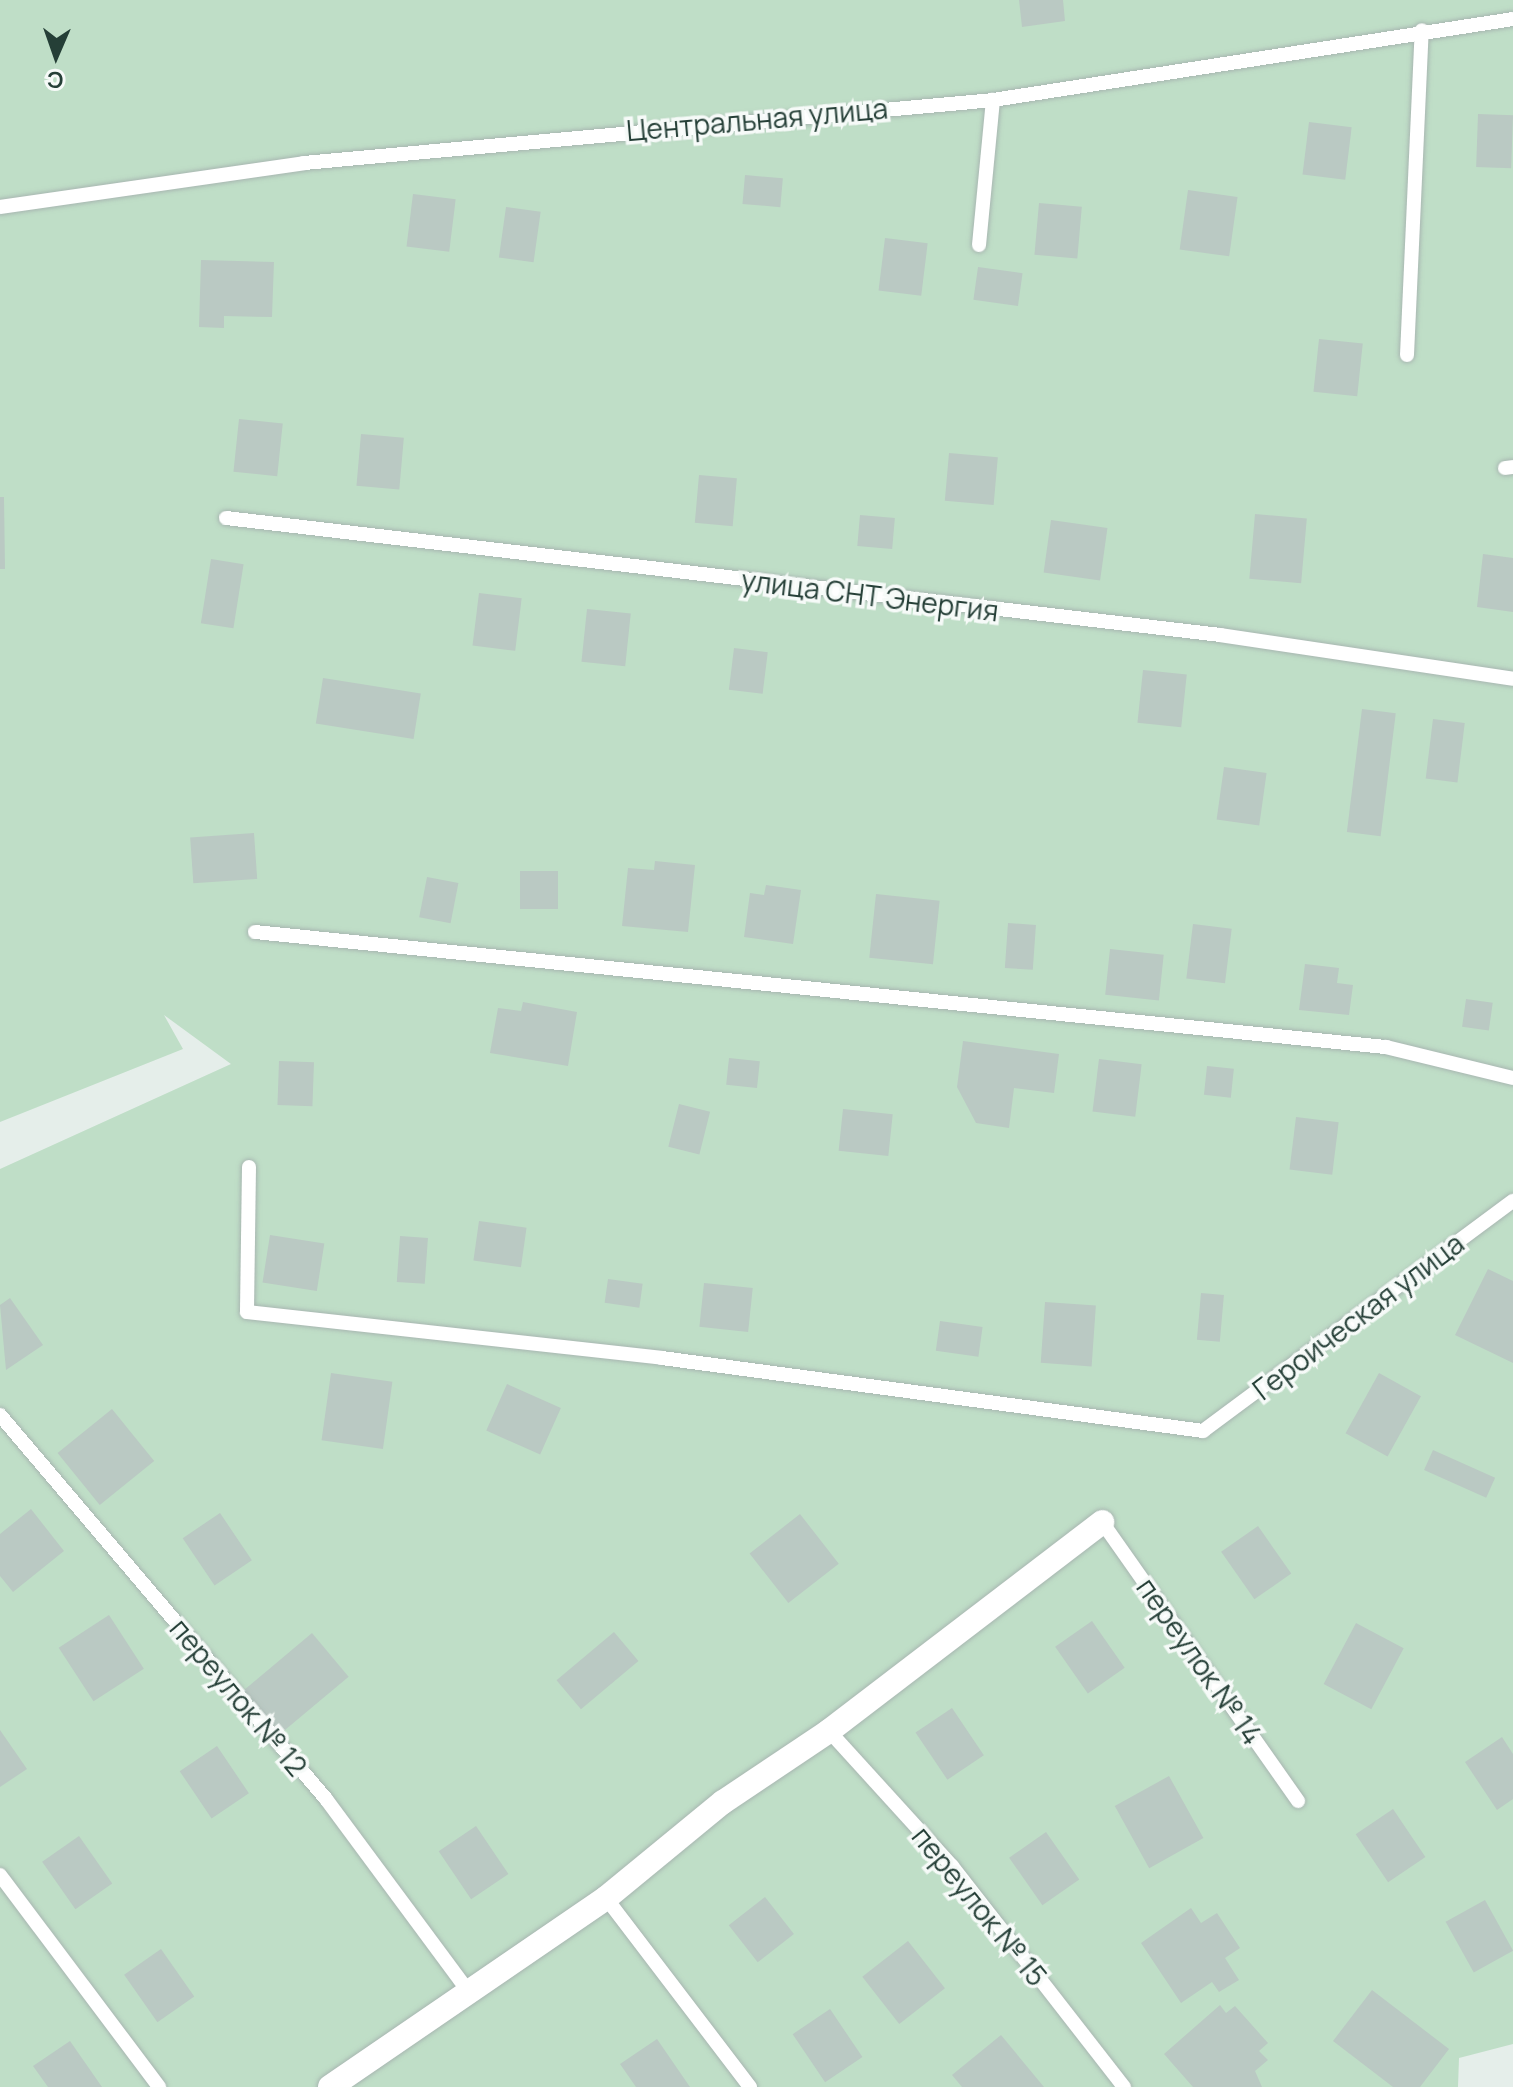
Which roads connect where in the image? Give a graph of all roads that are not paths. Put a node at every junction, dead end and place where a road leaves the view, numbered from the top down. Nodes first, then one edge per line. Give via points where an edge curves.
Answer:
1 (1513, 19) edge
2 (1422, 30) junction
3 (993, 100) junction
4 (0, 207) edge
5 (979, 245) dead end
6 (1407, 355) dead end
7 (226, 518) dead end
8 (1513, 679) edge
9 (255, 932) dead end
10 (1513, 1078) edge
11 (249, 1167) dead end
12 (1513, 1201) edge
13 (0, 1415) edge
14 (1102, 1522) joint
15 (829, 1731) junction
16 (1298, 1801) dead end
17 (0, 1875) edge
18 (606, 1898) junction
19 (466, 1988) junction
20 (343, 2083) edge
21 (159, 2087) edge
22 (750, 2087) edge
23 (1124, 2087) edge

1 - 2 lane, Центральная улица
2 - 3 lane, Центральная улица
2 - 6 lane
3 - 4 lane, Центральная улица via 304,163
3 - 5 lane
7 - 8 lane, улица СНТ Энергия via 1220,635
9 - 10 lane via 1386,1047
11 - 12 lane, Героическая улица via 247,1312 662,1358 1203,1431
13 - 19 lane, переулок № 12 via 326,1799
14 - 15 street
14 - 16 lane, переулок № 14
15 - 18 street via 723,1802
15 - 23 lane, переулок № 15 via 952,1866
17 - 21 lane
18 - 19 street
18 - 22 lane
19 - 20 street

